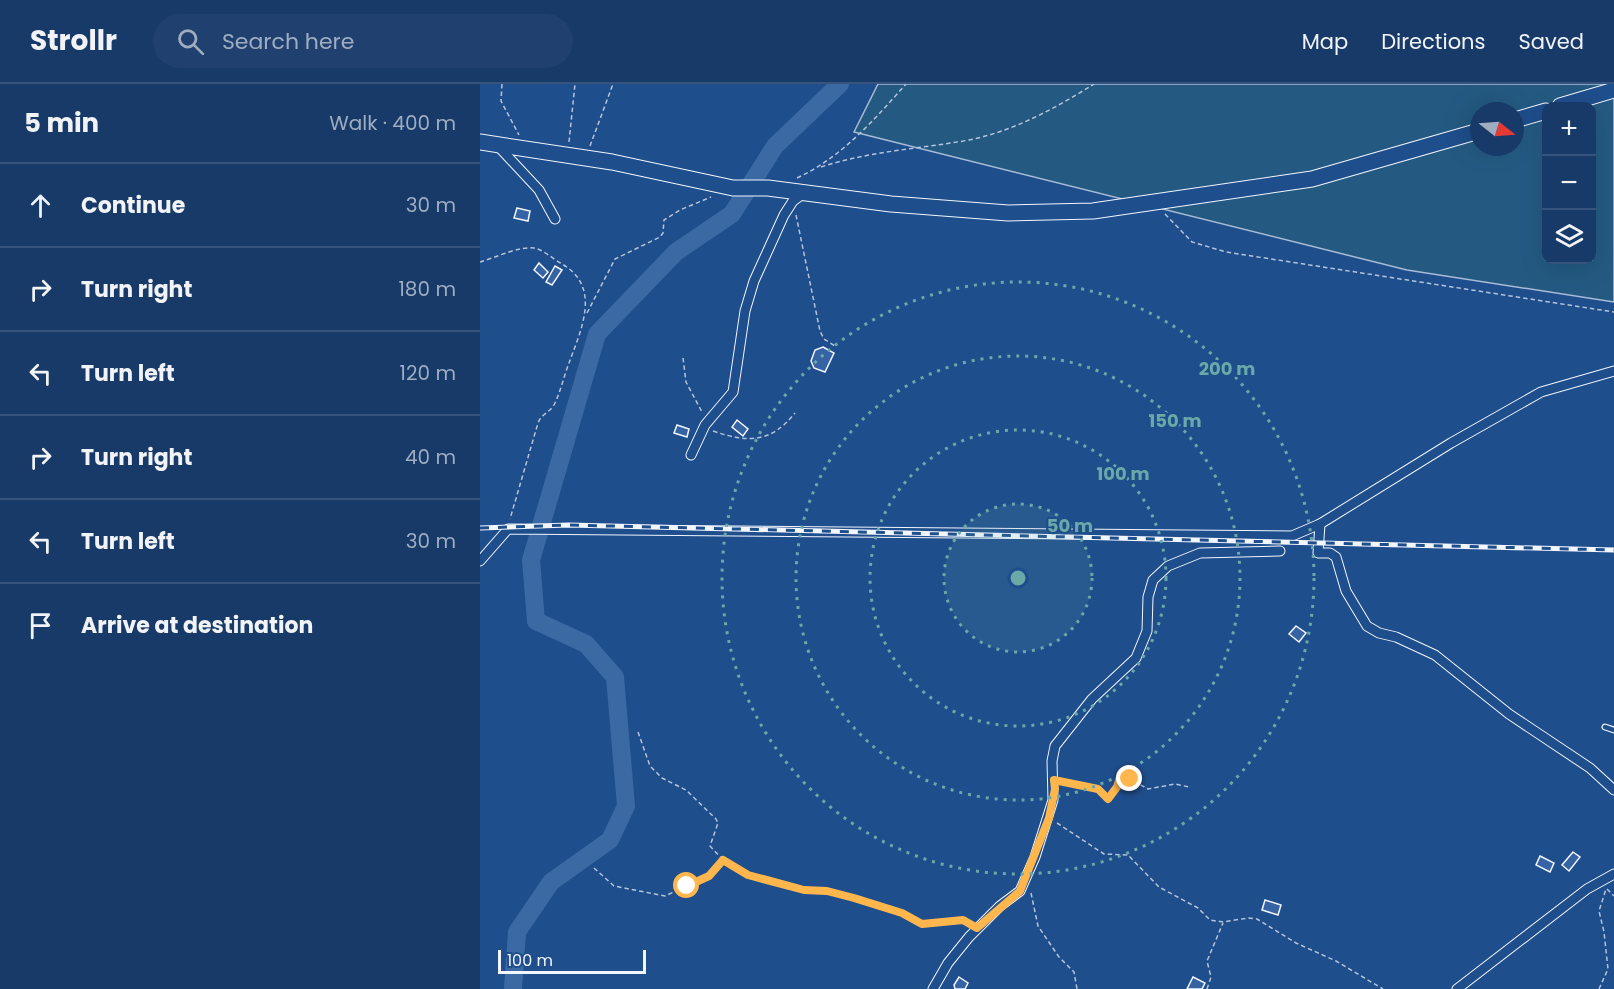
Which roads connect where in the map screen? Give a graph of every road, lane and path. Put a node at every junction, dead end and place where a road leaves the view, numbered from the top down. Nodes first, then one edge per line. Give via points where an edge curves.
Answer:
1 (502, 84) edge
2 (575, 84) edge
3 (613, 84) edge
4 (906, 84) edge
5 (1094, 84) edge
6 (1614, 90) edge
7 (1574, 102) edge
8 (1542, 112) edge
9 (1524, 117) edge
10 (1470, 134) edge
11 (483, 143) edge
12 (526, 148) junction
13 (568, 155) junction
14 (587, 158) junction
15 (821, 166) junction
16 (795, 179) dead end
17 (730, 187) junction
18 (804, 193) junction
19 (1154, 202) junction
20 (792, 203) junction
21 (555, 219) dead end
22 (480, 262) edge
23 (1614, 312) edge
24 (586, 316) junction
25 (835, 346) dead end
26 (683, 358) dead end
27 (1614, 371) edge
28 (795, 413) dead end
29 (704, 426) junction
30 (691, 454) dead end
31 (1320, 524) junction
32 (508, 529) junction
33 (1280, 551) dead end
34 (480, 561) edge
35 (1605, 727) dead end
36 (1614, 730) edge
37 (638, 732) dead end
38 (1054, 780) junction
39 (1189, 787) dead end
40 (1614, 790) edge
41 (1049, 818) junction
42 (723, 860) junction
43 (594, 868) dead end
44 (1614, 874) edge
45 (1026, 880) junction
46 (1607, 888) dead end
47 (1223, 922) junction
48 (977, 928) junction
49 (933, 989) edge
50 (1077, 989) edge
51 (1207, 989) edge
52 (1383, 989) edge
53 (1457, 989) edge
54 (1599, 989) edge

1 - 12 path via 506,112
2 - 13 path
3 - 14 path via 601,109
4 - 15 path via 847,147
5 - 15 path via 1026,122 996,133 852,157
6 - 7 highway
8 - 9 highway
10 - 19 highway via 1312,179
11 - 12 highway
11 - 21 street via 497,146 519,166 539,190
12 - 13 highway
13 - 14 highway
14 - 17 highway
15 - 16 path
17 - 18 highway
17 - 24 path via 671,215 664,220 660,237 615,259
18 - 19 highway via 1008,213 1093,211
18 - 20 street
19 - 23 path via 1182,234 1207,248
20 - 25 path via 806,252 820,331
20 - 29 street via 754,281 732,392
22 - 24 path via 532,248 541,250 579,279 587,302
24 - 32 path via 554,404 538,423
26 - 29 path via 686,382 699,404
27 - 31 street via 1541,392
28 - 29 path via 778,431 759,438 748,439
29 - 30 street
31 - 32 street via 1292,536
31 - 40 street via 1318,553 1336,557 1346,591 1367,626 1435,655
32 - 34 street
33 - 38 street via 1200,553 1178,560 1158,573 1148,597 1148,631 1143,644 1129,666 1092,699 1059,739 1053,753
35 - 36 lane
37 - 42 path via 650,766 662,778 686,790 718,821 710,846
38 - 39 path via 1098,789 1108,799 1122,775 1148,789 1175,784
38 - 41 street
41 - 45 street
41 - 47 path via 1104,854 1128,855 1164,890 1210,920
42 - 43 path via 709,876 665,896 614,886
42 - 48 path via 748,875 854,898 902,913 922,924 963,920
44 - 53 street via 1587,889
45 - 48 street via 1014,898
45 - 50 path via 1038,926 1074,972
46 - 54 path via 1599,911 1608,969
47 - 51 path via 1207,961 1211,977
47 - 52 path via 1257,919
48 - 49 street via 948,963

